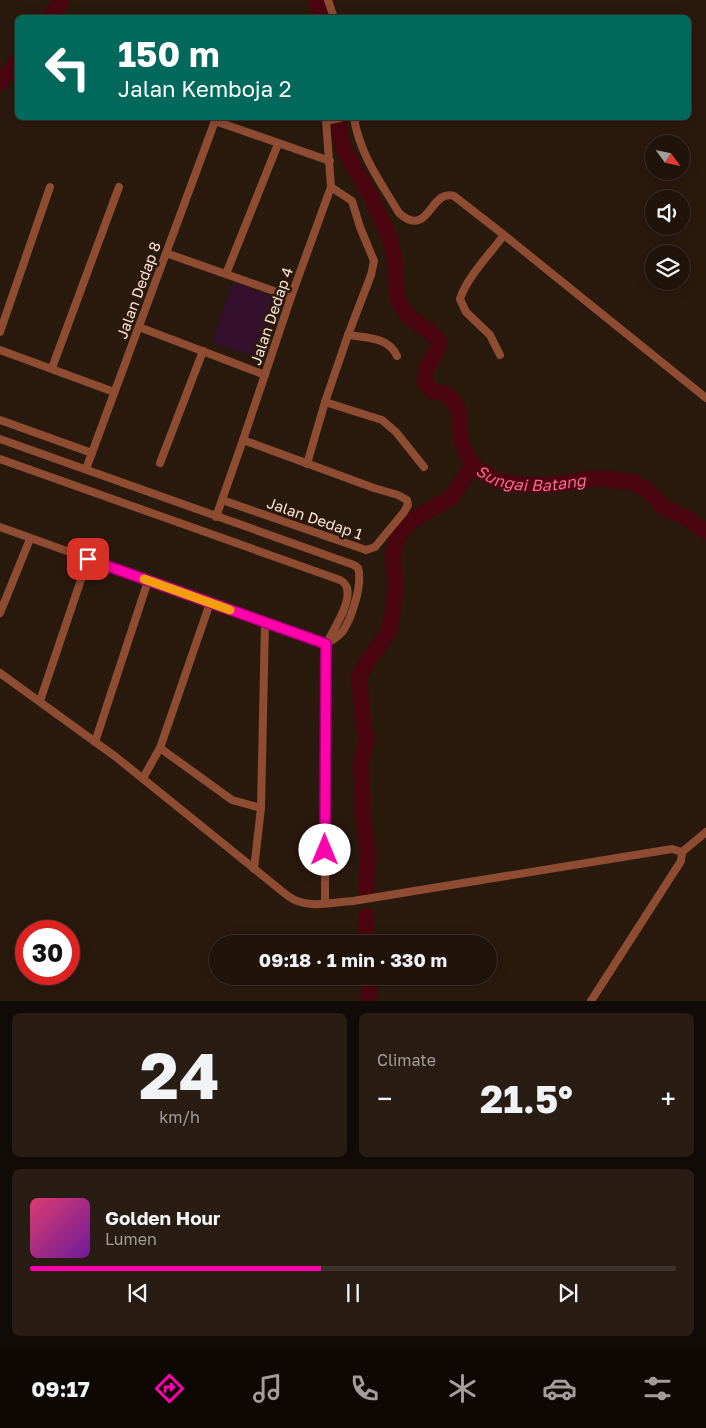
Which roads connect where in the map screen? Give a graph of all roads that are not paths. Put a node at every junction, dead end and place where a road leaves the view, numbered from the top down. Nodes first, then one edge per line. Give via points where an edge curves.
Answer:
1 (328, 0) edge
2 (333, 15) edge
3 (331, 120) edge
4 (354, 120) edge
5 (278, 144) junction
6 (330, 161) junction
7 (50, 187) dead end
8 (119, 187) dead end
9 (331, 187) junction
10 (504, 235) junction
11 (166, 253) junction
12 (226, 274) junction
13 (291, 297) junction
14 (139, 327) junction
15 (0, 332) edge
16 (348, 335) junction
17 (0, 350) edge
18 (203, 351) junction
19 (500, 355) dead end
20 (397, 356) dead end
21 (52, 368) junction
22 (265, 375) junction
23 (114, 392) junction
24 (706, 398) edge
25 (325, 402) junction
26 (0, 420) edge
27 (0, 440) edge
28 (243, 440) junction
29 (92, 453) junction
30 (0, 458) edge
31 (160, 463) dead end
32 (307, 464) junction
33 (424, 467) dead end
34 (86, 469) junction
35 (222, 500) junction
36 (216, 517) junction
37 (0, 527) edge
38 (30, 538) junction
39 (88, 559) junction
40 (148, 581) junction
41 (210, 603) junction
42 (0, 613) edge
43 (265, 623) junction
44 (326, 644) junction
45 (0, 672) edge
46 (40, 701) junction
47 (95, 742) junction
48 (160, 748) junction
49 (143, 778) junction
50 (260, 808) junction
51 (706, 832) edge
52 (682, 852) junction
53 (254, 869) junction
54 (325, 903) junction
55 (591, 1000) edge

1 - 2 street
3 - 6 street, Jalan Dedap 4 via 326,121
4 - 10 street via 357,136 369,164 399,213 412,221 423,218 439,199 449,195
5 - 6 street
5 - 11 street, Jalan Dedap 8 via 215,121
5 - 12 street
6 - 9 street, Jalan Dedap 4
7 - 15 street
8 - 21 street
9 - 13 street, Jalan Dedap 4
9 - 16 street via 352,201 374,261
10 - 19 street via 470,279 460,299 466,312 490,335
10 - 24 street
11 - 12 street
11 - 14 street, Jalan Dedap 8
12 - 13 street
13 - 22 street, Jalan Dedap 4
14 - 18 street
14 - 23 street, Jalan Dedap 8
16 - 20 street via 388,343
16 - 25 street
17 - 21 street
18 - 22 street
18 - 31 street
21 - 23 street
22 - 28 street, Jalan Dedap 4
23 - 29 street, Jalan Dedap 8
25 - 32 street
25 - 33 street via 382,420
26 - 29 street
27 - 34 street
28 - 32 street
28 - 35 street, Jalan Dedap 4
29 - 34 street, Jalan Dedap 8
30 - 44 street via 344,582 349,591 342,614
32 - 35 street, Jalan Dedap 1 via 405,498 407,508 375,547 366,550
34 - 36 street
35 - 36 street, Jalan Dedap 4
36 - 44 street via 358,568 358,590 350,616 342,632
37 - 38 street
38 - 39 street
38 - 42 street
39 - 40 street
39 - 46 street
40 - 41 street
40 - 47 street
41 - 43 street
41 - 48 street
43 - 44 street
43 - 50 street
44 - 54 street
45 - 46 street
46 - 47 street
47 - 49 street
48 - 49 street
48 - 50 street via 232,800
49 - 53 street
50 - 53 street
51 - 52 street
52 - 54 street via 672,849
52 - 55 street via 682,861
53 - 54 street via 293,900 315,905

